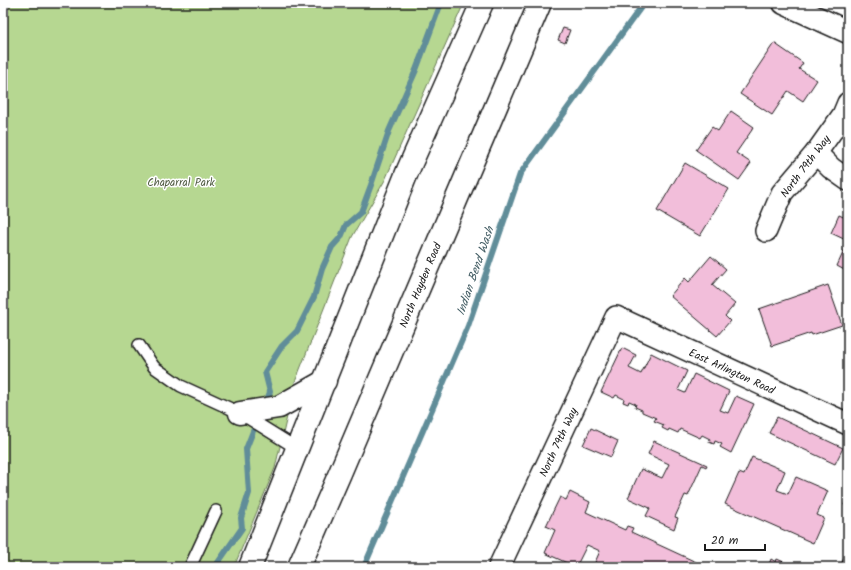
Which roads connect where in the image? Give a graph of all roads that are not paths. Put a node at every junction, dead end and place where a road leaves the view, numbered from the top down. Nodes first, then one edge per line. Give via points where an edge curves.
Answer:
1 (482, 3) edge
2 (540, 3) edge
3 (784, 3) edge
4 (848, 32) edge
5 (848, 103) edge
6 (816, 153) junction
7 (848, 180) edge
8 (766, 231) dead end
9 (616, 317) joint
10 (139, 345) dead end
11 (325, 381) junction
12 (240, 413) junction
13 (848, 424) edge
14 (298, 449) junction
15 (216, 511) dead end
16 (502, 566) edge
17 (190, 567) edge
18 (250, 567) edge
19 (299, 567) edge

1 - 11 main road via 408,170
2 - 19 main road, North Hayden Road
3 - 4 main road
5 - 6 street, North 79th Way via 843,115
6 - 7 street
6 - 8 street, North 79th Way via 782,193
9 - 13 street, East Arlington Road
9 - 16 street, North 79th Way
10 - 12 lane via 154,367 181,386
11 - 12 main road via 279,407
11 - 14 main road
12 - 14 lane
14 - 18 main road
15 - 17 lane

